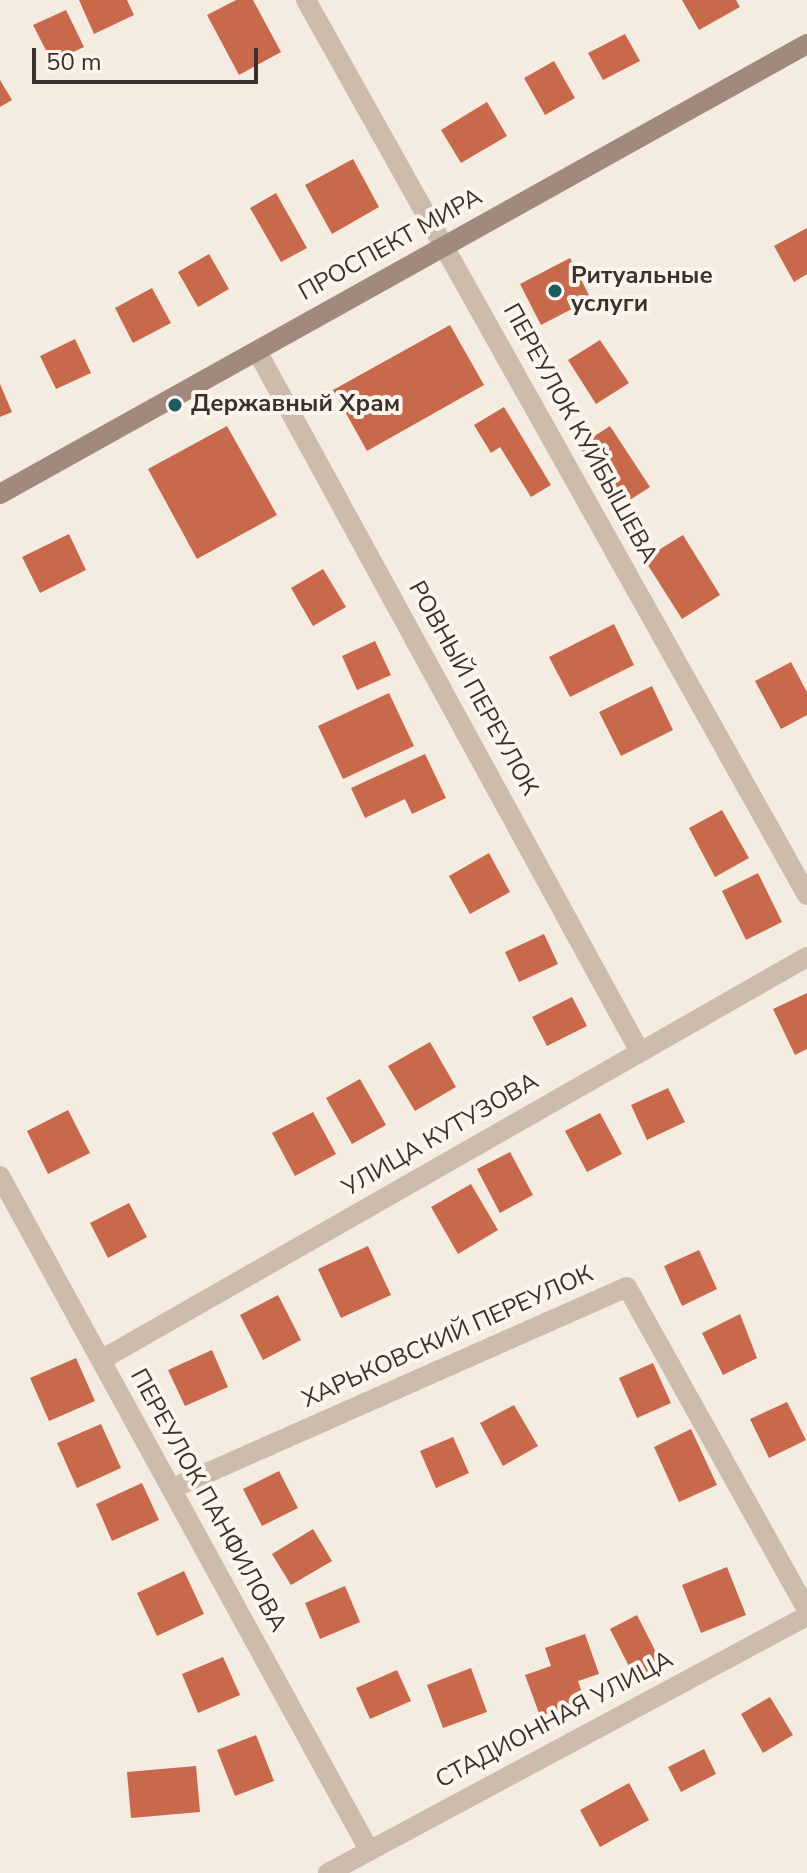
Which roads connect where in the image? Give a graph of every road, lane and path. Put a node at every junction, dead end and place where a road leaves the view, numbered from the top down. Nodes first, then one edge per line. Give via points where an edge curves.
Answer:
1 (306, 0) edge
2 (807, 44) edge
3 (444, 246) junction
4 (257, 351) junction
5 (0, 494) edge
6 (807, 895) edge
7 (807, 957) edge
8 (640, 1052) junction
9 (0, 1176) edge
10 (101, 1360) junction
11 (171, 1489) junction
12 (807, 1613) edge
13 (369, 1850) junction
14 (328, 1873) edge

1 - 3 street, ПЕРЕУЛОК КУЙБЫШЕВА
2 - 3 main road, ПРОСПЕКТ МИРА
3 - 4 main road, ПРОСПЕКТ МИРА
3 - 6 street, ПЕРЕУЛОК КУЙБЫШЕВА
4 - 5 main road, ПРОСПЕКТ МИРА
4 - 8 street, РОВНЫЙ ПЕРЕУЛОК
7 - 8 street, УЛИЦА КУТУЗОВА
8 - 10 street, УЛИЦА КУТУЗОВА
9 - 10 street, ПЕРЕУЛОК ПАНФИЛОВА
10 - 11 street, ПЕРЕУЛОК ПАНФИЛОВА
11 - 12 street, ХАРЬКОВСКИЙ ПЕРЕУЛОК via 627,1287
11 - 13 street, ПЕРЕУЛОК ПАНФИЛОВА
12 - 13 street, СТАДИОННАЯ УЛИЦА
13 - 14 street, СТАДИОННАЯ УЛИЦА

